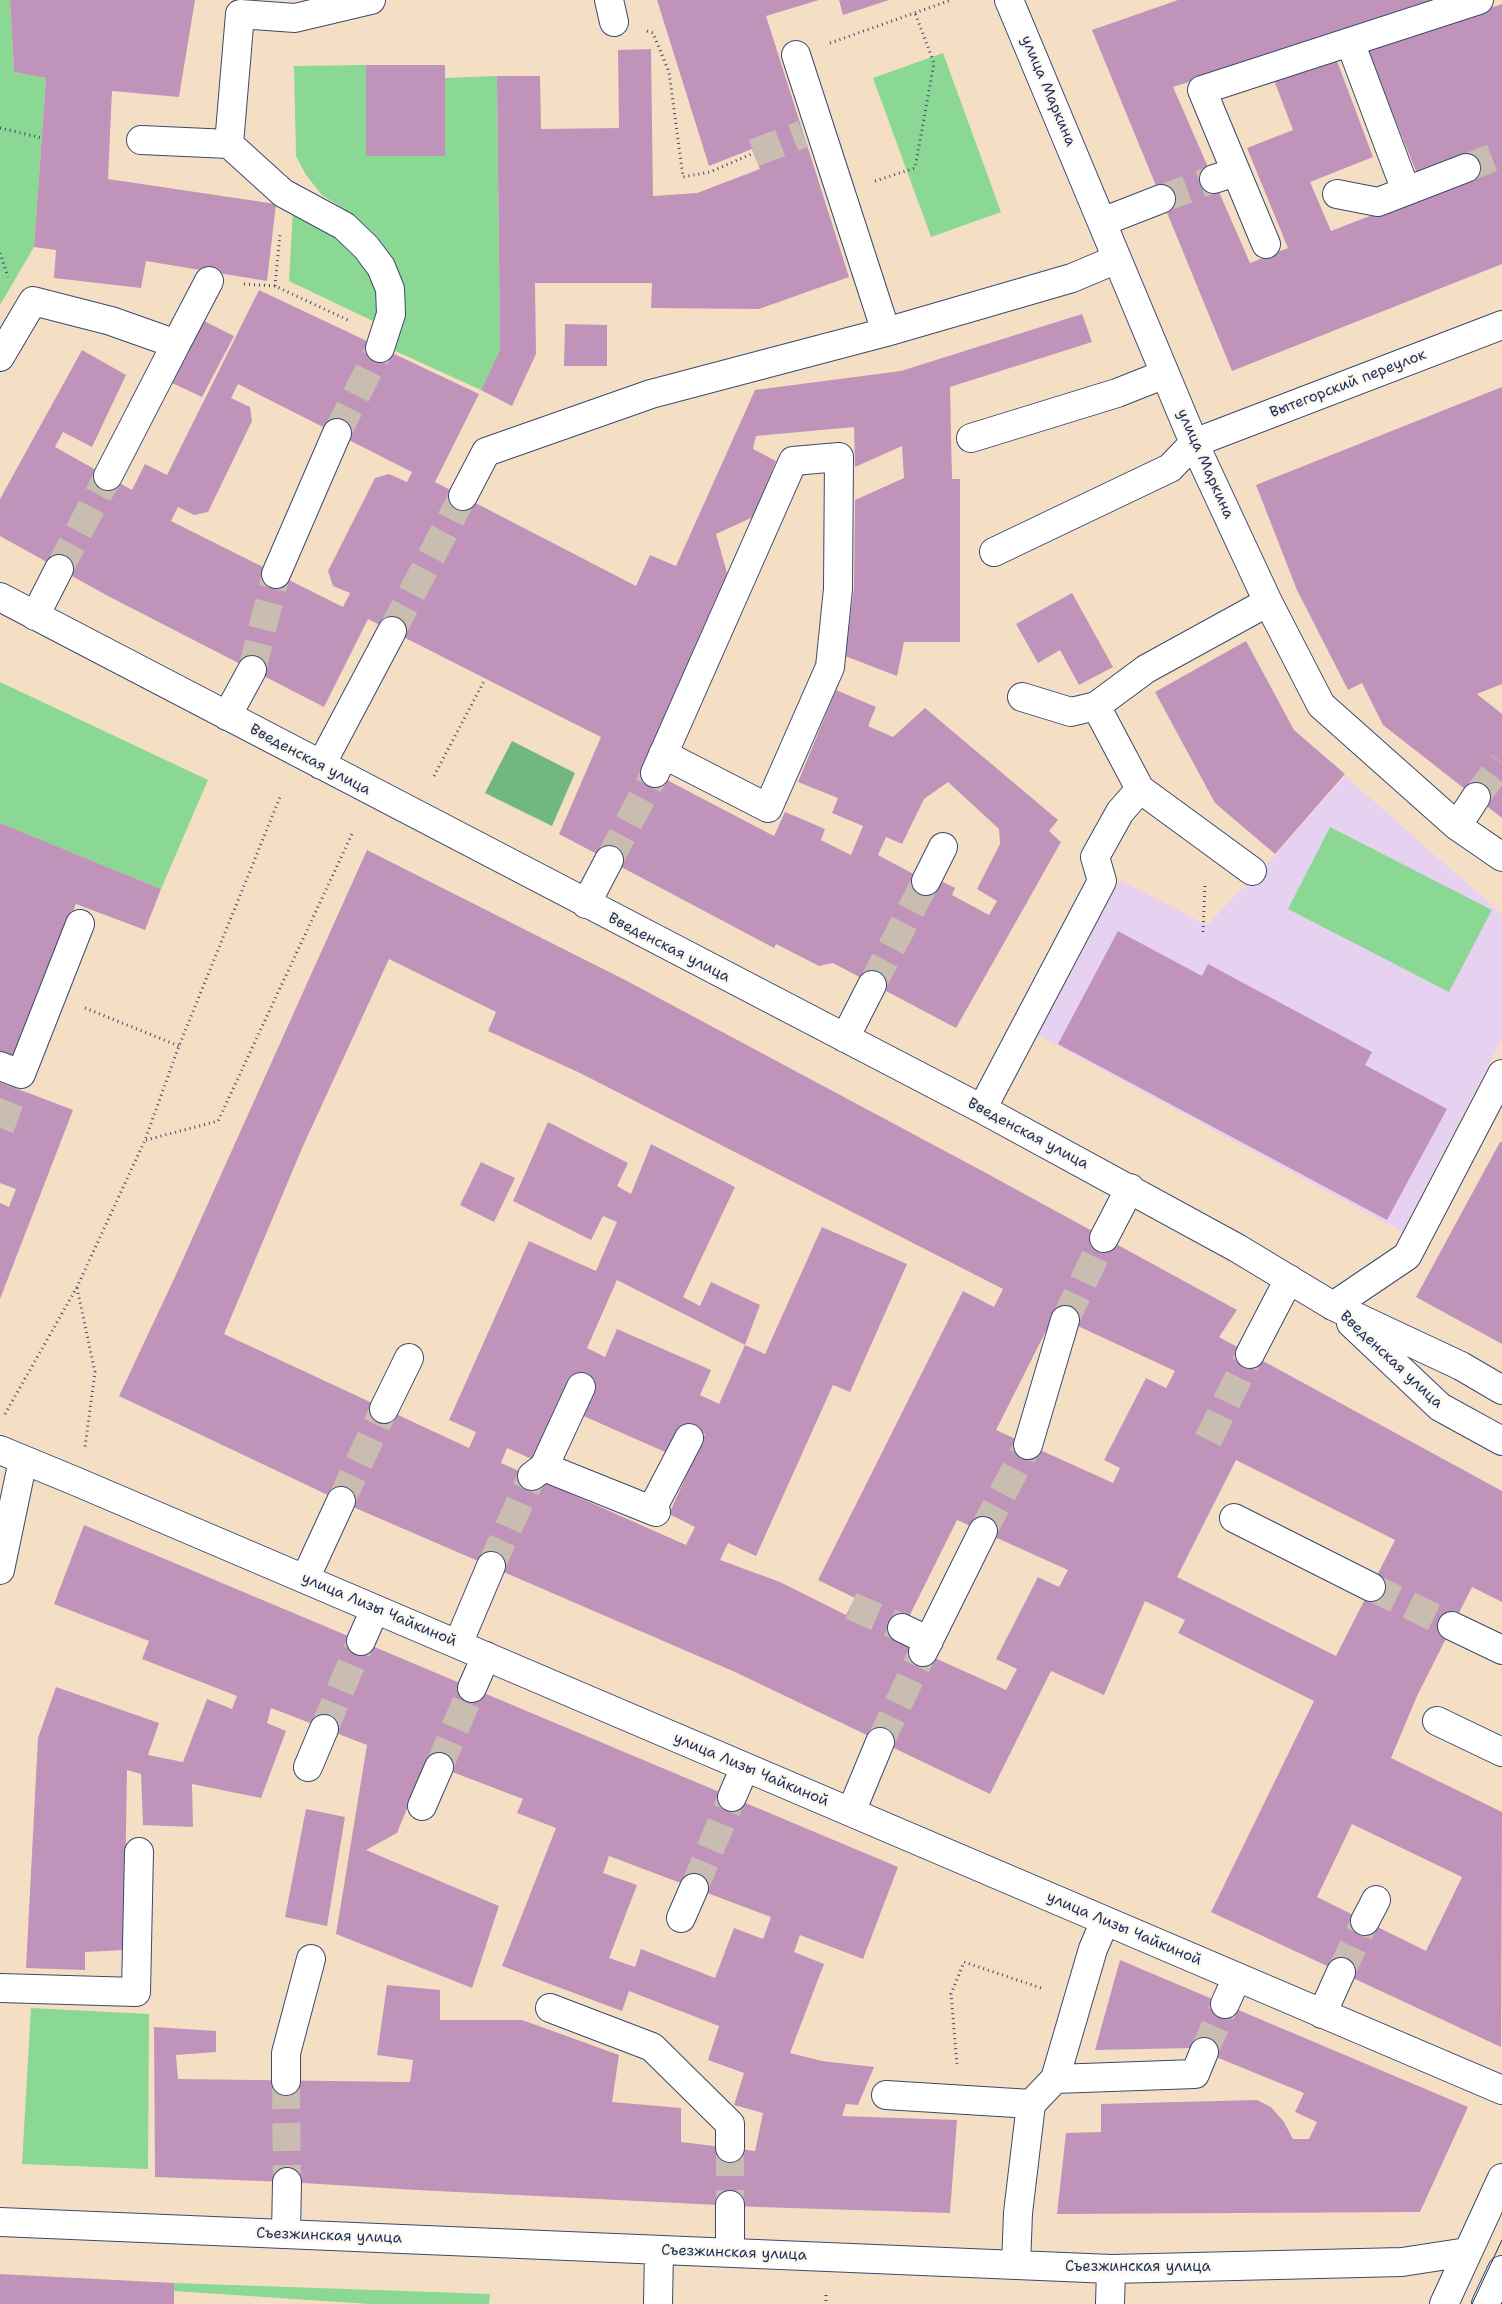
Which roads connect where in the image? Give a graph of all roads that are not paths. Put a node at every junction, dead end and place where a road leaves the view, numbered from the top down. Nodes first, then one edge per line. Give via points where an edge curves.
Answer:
1 (371, 0) edge
2 (1009, 0) edge
3 (1479, 0) edge
4 (239, 7) edge
5 (1350, 42) junction
6 (796, 55) road end
7 (141, 140) dead end
8 (229, 144) junction
9 (1466, 168) tunnel mouth
10 (1406, 191) junction
11 (1337, 194) dead end
12 (1161, 199) tunnel mouth
13 (1102, 222) junction
14 (1266, 244) dead end
15 (1117, 259) junction
16 (209, 281) road end
17 (1502, 324) edge
18 (886, 332) junction
19 (382, 342) tunnel mouth
20 (176, 344) junction
21 (0, 357) edge
22 (1165, 374) junction
23 (337, 433) tunnel mouth
24 (971, 438) dead end
25 (1194, 443) junction
26 (108, 476) tunnel mouth
27 (463, 496) tunnel mouth
28 (994, 552) dead end
29 (59, 569) tunnel mouth
30 (276, 574) tunnel mouth
31 (0, 597) edge
32 (1268, 602) junction
33 (35, 616) junction
34 (392, 631) tunnel mouth
35 (252, 670) tunnel mouth
36 (1022, 697) dead end
37 (1096, 706) junction
38 (227, 716) junction
39 (659, 764) joint
40 (321, 765) junction
41 (1140, 789) junction
42 (1476, 797) tunnel mouth
43 (1457, 826) junction
44 (943, 847) dead end
45 (1502, 857) edge
46 (609, 860) tunnel mouth
47 (1252, 871) dead end
48 (926, 880) tunnel mouth
49 (586, 904) junction
50 (80, 924) dead end
51 (872, 985) tunnel mouth
52 (844, 1038) junction
53 (1502, 1074) edge
54 (12, 1076) tunnel mouth
55 (982, 1109) junction
56 (1130, 1188) junction
57 (1104, 1238) tunnel mouth
58 (1290, 1279) junction
59 (1333, 1306) junction
60 (1065, 1320) tunnel mouth
61 (1250, 1354) tunnel mouth
62 (409, 1358) dead end
63 (581, 1387) dead end
64 (1502, 1390) edge
65 (384, 1409) tunnel mouth
66 (689, 1438) dead end
67 (1502, 1442) edge
68 (1028, 1444) tunnel mouth
69 (12, 1455) edge
70 (341, 1501) tunnel mouth
71 (1234, 1518) dead end
72 (983, 1531) tunnel mouth
73 (491, 1566) tunnel mouth
74 (0, 1570) edge
75 (304, 1579) junction
76 (1371, 1587) tunnel mouth
77 (375, 1609) junction
78 (1452, 1626) tunnel mouth
79 (902, 1628) tunnel mouth
80 (361, 1641) tunnel mouth
81 (458, 1644) junction
82 (1502, 1650) edge
83 (486, 1656) junction
84 (472, 1688) tunnel mouth
85 (1437, 1721) dead end
86 (324, 1729) tunnel mouth
87 (880, 1742) tunnel mouth
88 (1502, 1752) edge
89 (308, 1767) dead end
90 (439, 1767) tunnel mouth
91 (745, 1767) junction
92 (732, 1797) tunnel mouth
93 (422, 1806) dead end
94 (851, 1812) junction
95 (139, 1852) dead end
96 (694, 1888) tunnel mouth
97 (681, 1918) dead end
98 (1105, 1920) junction
99 (311, 1959) dead end
100 (1341, 1972) tunnel mouth
101 (1237, 1977) junction
102 (0, 1988) edge
103 (1225, 2004) tunnel mouth
104 (550, 2008) dead end
105 (1322, 2014) junction
106 (1204, 2052) tunnel mouth
107 (1056, 2079) junction
108 (286, 2081) tunnel mouth
109 (1502, 2090) edge
110 (886, 2095) dead end
111 (1031, 2104) junction
112 (730, 2148) tunnel mouth
113 (1502, 2178) edge
114 (287, 2182) tunnel mouth
115 (730, 2205) tunnel mouth
116 (0, 2222) edge
117 (286, 2234) junction
118 (659, 2250) junction
119 (1467, 2252) junction
120 (730, 2253) junction
121 (1016, 2265) junction
122 (1111, 2269) junction
123 (1502, 2270) edge
124 (658, 2304) edge
125 (1110, 2304) edge
126 (1444, 2304) edge
127 (1486, 2304) edge

1 - 4 street via 295,18
2 - 13 street, улица Маркина
3 - 5 street
4 - 8 street
5 - 10 street
5 - 14 street via 1202,90 1225,175
6 - 18 street via 811,131 840,192
7 - 8 street
8 - 19 street via 283,193 344,226 366,246 390,289 391,314
9 - 10 street
10 - 11 street via 1378,202
12 - 13 street
13 - 15 street, улица Маркина
15 - 18 street via 1072,278
15 - 22 street, улица Маркина
16 - 20 street
17 - 25 street, Вытегорский переулок
18 - 27 street via 651,394 486,452
20 - 21 street via 111,321 33,301
20 - 26 street
22 - 24 street via 1117,393
22 - 25 street, улица Маркина
23 - 30 street
25 - 28 street via 1170,468
25 - 32 street, улица Маркина
29 - 33 street
31 - 33 street, Введенская улица
32 - 37 street via 1146,669
32 - 43 street, улица Маркина via 1321,704
33 - 38 street, Введенская улица
34 - 40 street
35 - 38 street
36 - 37 street via 1071,712
37 - 41 street
38 - 40 street, Введенская улица
39 - 39 street via 793,462 840,457 838,589 830,667 768,808
40 - 49 street, Введенская улица
41 - 47 street
41 - 55 street via 1120,812 1095,857 1102,881
42 - 43 street
43 - 45 street, улица Маркина
44 - 48 street
46 - 49 street
49 - 52 street, Введенская улица
50 - 54 street via 52,995
51 - 52 street
52 - 55 street, Введенская улица
53 - 59 street via 1407,1256
55 - 56 street, Введенская улица
56 - 57 street
56 - 58 street, Введенская улица
58 - 59 street, Введенская улица
58 - 61 street
59 - 64 street, Введенская улица via 1460,1366
59 - 67 street, Введенская улица via 1440,1407
60 - 68 street
62 - 65 street
63 - 66 street via 538,1472 654,1510
69 - 74 street
69 - 75 street, улица Лизы Чайкиной
70 - 75 street
71 - 76 street
72 - 79 street via 926,1646
73 - 81 street
75 - 77 street, улица Лизы Чайкиной
77 - 80 street
77 - 81 street, улица Лизы Чайкиной
78 - 82 street
81 - 83 street, улица Лизы Чайкиной
83 - 84 street
83 - 91 street, улица Лизы Чайкиной
85 - 88 street
86 - 89 street
87 - 94 street
90 - 93 street
91 - 92 street
91 - 94 street, улица Лизы Чайкиной
94 - 98 street, улица Лизы Чайкиной
95 - 102 street via 136,1992
96 - 97 street
98 - 101 street, улица Лизы Чайкиной
98 - 107 street via 1093,1949
99 - 108 street via 286,2052
100 - 105 street
101 - 103 street
101 - 105 street, улица Лизы Чайкиной
104 - 112 street via 652,2047 730,2124
105 - 109 street, улица Лизы Чайкиной
106 - 107 street via 1195,2074
107 - 111 street
110 - 111 street
111 - 121 street via 1018,2213
113 - 119 street
114 - 117 street
115 - 120 street
116 - 117 street, Съезжинская улица
117 - 118 street, Съезжинская улица
118 - 120 street, Съезжинская улица
118 - 124 street
119 - 122 street, Съезжинская улица via 1402,2262
119 - 126 street
120 - 121 street, Съезжинская улица
121 - 122 street, Съезжинская улица
122 - 125 street
123 - 127 street

